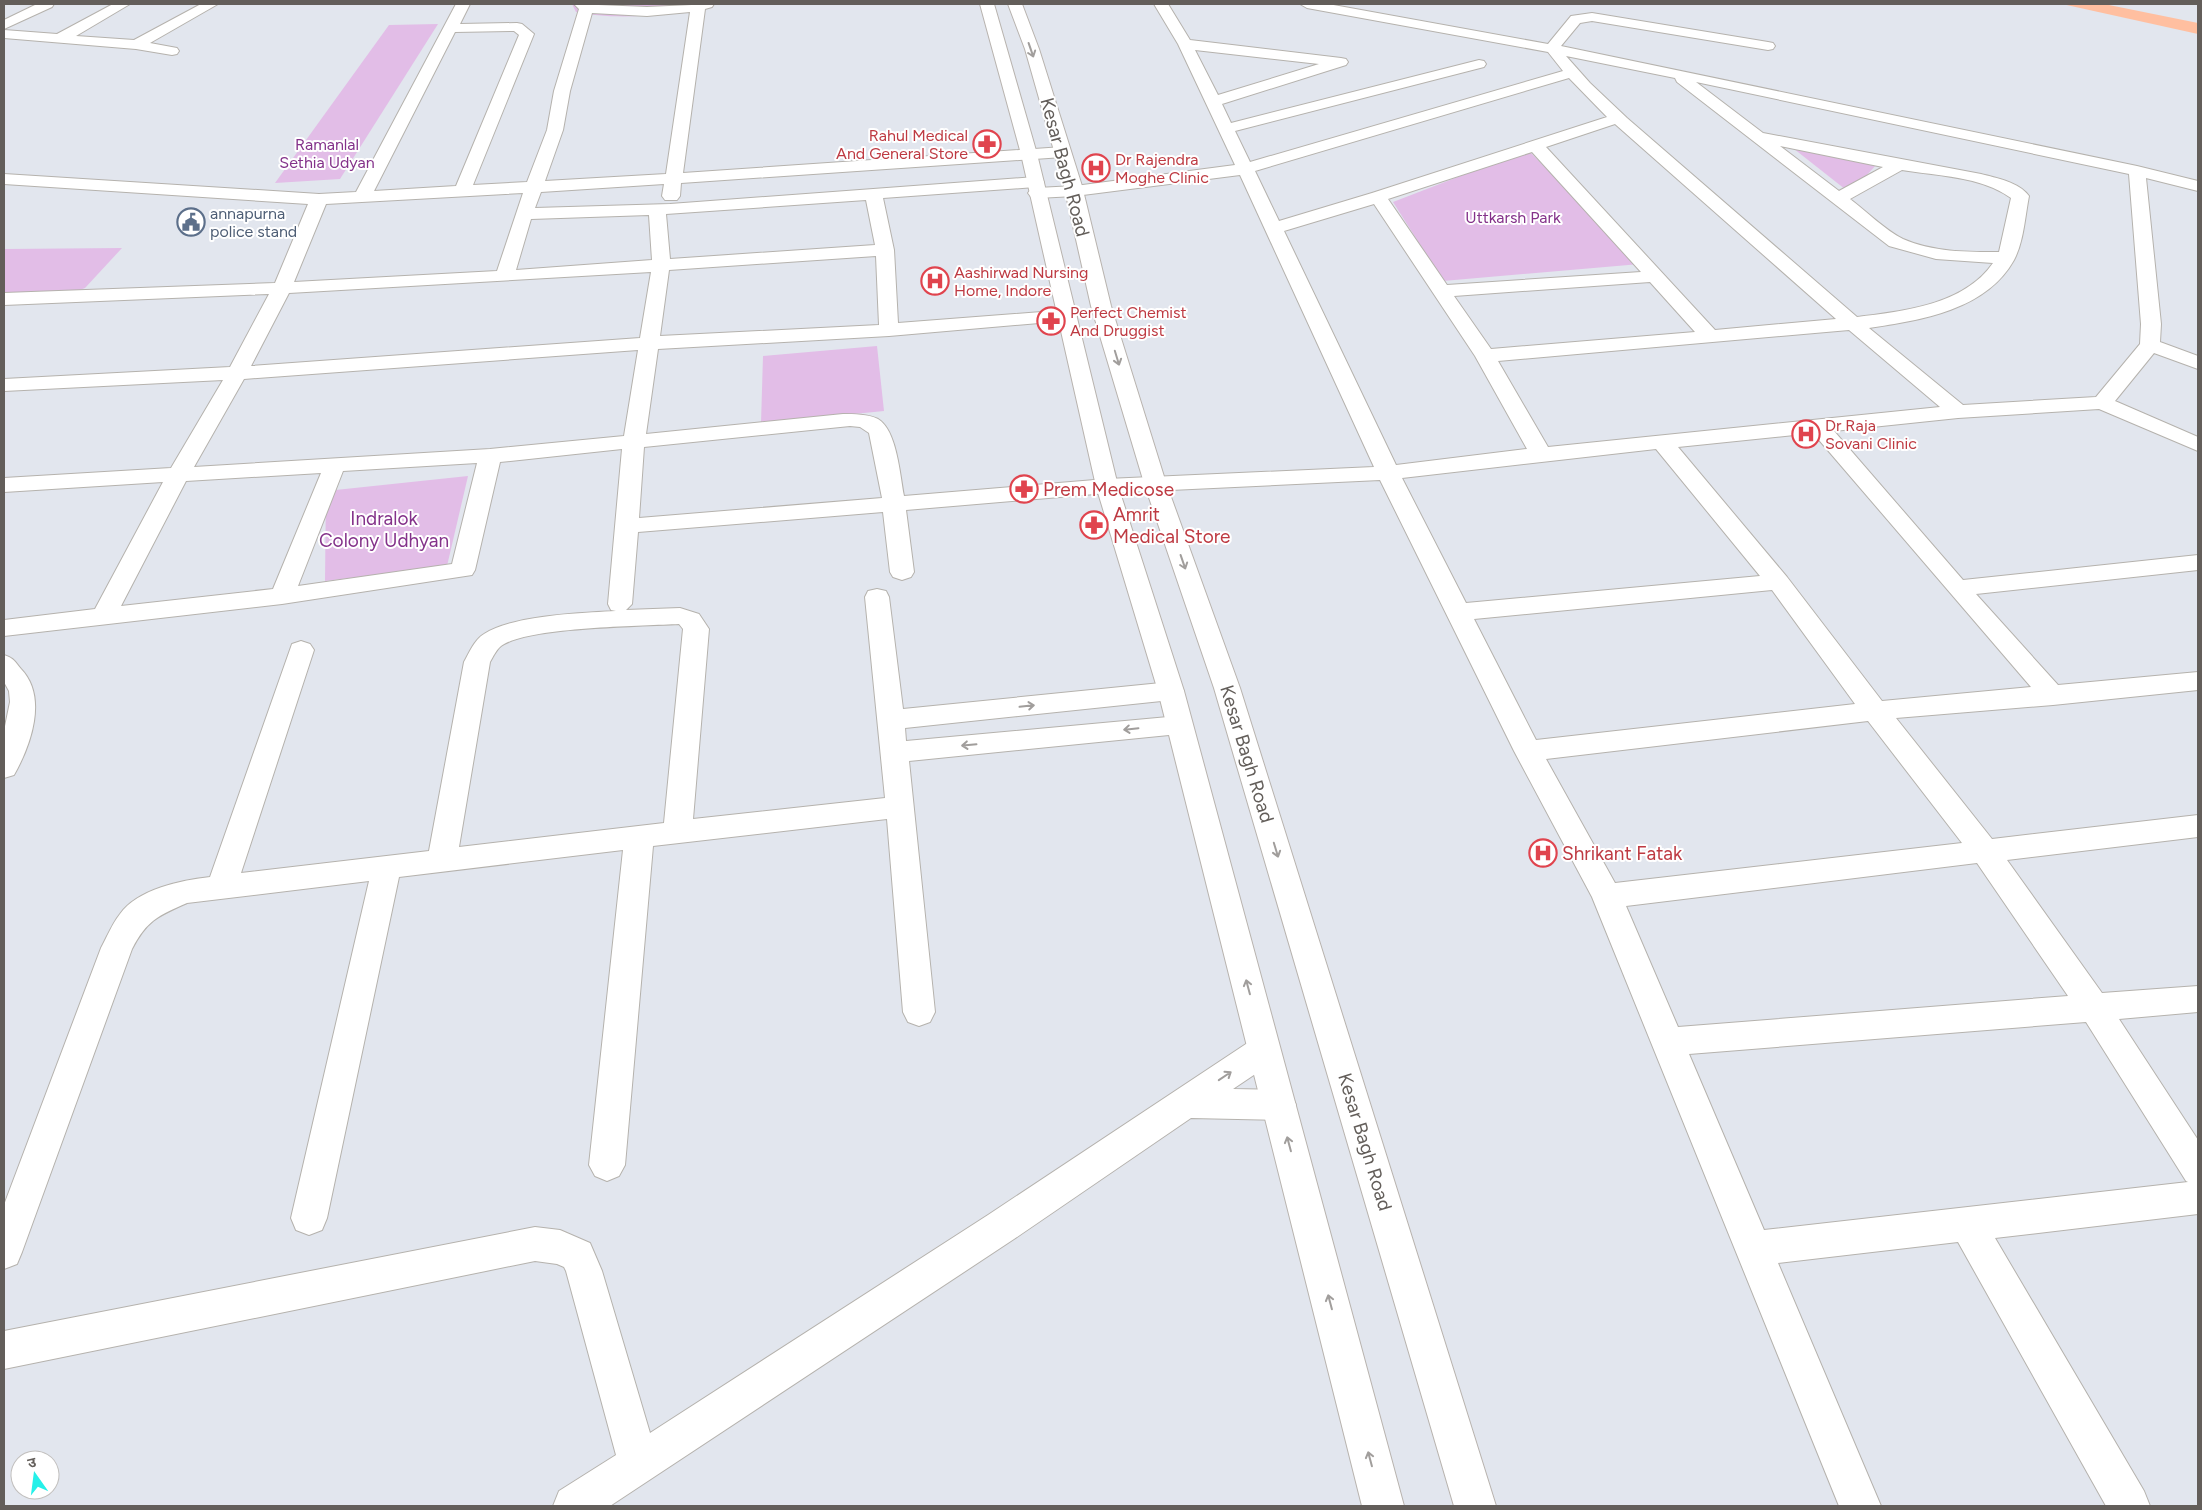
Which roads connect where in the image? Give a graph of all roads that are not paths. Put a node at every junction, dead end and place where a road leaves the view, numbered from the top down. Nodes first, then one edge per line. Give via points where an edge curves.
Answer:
1 (47, 4) edge
2 (123, 4) edge
3 (211, 4) edge
4 (463, 4) edge
5 (987, 4) edge
6 (1015, 4) edge
7 (1161, 4) edge
8 (1307, 4) edge
9 (702, 5) edge
10 (584, 6) edge
11 (4, 25) edge
12 (451, 28) junction
13 (4, 34) edge
14 (59, 38) junction
15 (1185, 44) junction
16 (136, 45) junction
17 (1768, 46) dead end
18 (1552, 48) junction
19 (172, 51) dead end
20 (1479, 64) dead end
21 (1571, 74) junction
22 (1676, 74) junction
23 (1415, 80) junction
24 (1441, 87) dead end
25 (1458, 92) dead end
26 (1483, 99) junction
27 (1212, 102) junction
28 (1619, 118) junction
29 (1225, 129) junction
30 (1760, 137) junction
31 (1535, 145) junction
32 (1063, 152) junction
33 (1029, 154) junction
34 (1899, 164) junction
35 (1244, 169) junction
36 (2137, 171) junction
37 (4, 179) edge
38 (673, 179) junction
39 (2198, 186) edge
40 (534, 188) junction
41 (1036, 188) junction
42 (1074, 191) junction
43 (462, 192) junction
44 (874, 195) junction
45 (362, 197) junction
46 (1378, 197) junction
47 (319, 199) junction
48 (1837, 199) junction
49 (664, 209) junction
50 (524, 214) junction
51 (1274, 228) junction
52 (885, 250) junction
53 (2005, 258) junction
54 (661, 264) junction
55 (505, 276) junction
56 (1657, 276) junction
57 (282, 288) junction
58 (1442, 291) junction
59 (4, 299) edge
60 (1067, 316) junction
61 (1852, 324) junction
62 (889, 330) junction
63 (1711, 336) junction
64 (650, 343) junction
65 (2150, 345) junction
66 (1484, 356) junction
67 (2198, 363) edge
68 (237, 373) junction
69 (4, 385) edge
70 (2102, 403) junction
71 (1958, 412) junction
72 (1818, 426) junction
73 (634, 440) junction
74 (1662, 442) junction
75 (2198, 445) edge
76 (1541, 454) junction
77 (490, 456) junction
78 (334, 467) junction
79 (1388, 473) junction
80 (178, 474) junction
81 (1155, 484) junction
82 (1107, 486) junction
83 (7, 492) edge
84 (894, 502) junction
85 (628, 526) junction
86 (2198, 562) edge
87 (902, 572) dead end
88 (1778, 582) junction
89 (1957, 588) junction
90 (282, 596) junction
91 (877, 596) dead end
92 (620, 604) dead end
93 (1459, 612) junction
94 (104, 615) junction
95 (11, 627) edge
96 (301, 650) dead end
97 (4, 663) edge
98 (2198, 681) edge
99 (1170, 691) junction
100 (2053, 696) junction
101 (1875, 711) junction
102 (892, 720) junction
103 (1179, 724) junction
104 (1528, 751) junction
105 (895, 752) junction
106 (4, 768) edge
107 (900, 807) junction
108 (2198, 826) edge
109 (678, 832) junction
110 (639, 837) junction
111 (1985, 852) junction
112 (442, 860) junction
113 (387, 866) junction
114 (222, 887) junction
115 (1607, 896) junction
116 (2198, 999) edge
117 (2094, 1006) junction
118 (919, 1012) dead end
119 (1668, 1042) junction
120 (1264, 1050) junction
121 (1187, 1102) junction
122 (1279, 1105) junction
123 (607, 1165) dead end
124 (2198, 1170) edge
125 (2198, 1198) edge
126 (309, 1218) dead end
127 (1968, 1225) junction
128 (1752, 1249) junction
129 (4, 1252) edge
130 (4, 1350) edge
131 (639, 1464) junction
132 (574, 1506) edge
133 (1383, 1506) edge
134 (1475, 1506) edge
135 (1860, 1506) edge
136 (2129, 1506) edge

1 - 11 street
2 - 14 street
3 - 16 street
4 - 12 street
5 - 33 street, Kesar Bagh Road
6 -> 32 street, Kesar Bagh Road
7 - 15 street
8 - 18 street
9 - 10 street via 641,12
9 - 38 street
10 - 40 street via 555,130
12 - 43 street via 517,27 527,34
12 - 45 street
13 - 14 street
14 - 16 street
15 - 27 street
15 - 27 street via 1341,62
16 - 19 street
17 - 18 street via 1592,17 1576,19
18 - 21 street
18 - 22 street
20 - 23 street
21 - 26 street
21 - 28 street
22 - 30 street
22 - 36 street
23 - 24 street
23 - 29 street
25 - 26 street
26 - 35 street
27 - 29 street
28 - 31 street
28 - 61 street
29 - 35 street
30 - 34 street
30 - 48 street
31 - 46 street
31 - 56 street
32 - 33 street
32 - 42 street, Kesar Bagh Road
33 - 38 street
33 - 41 street, Kesar Bagh Road
34 - 48 street
34 - 53 street via 1988,180 2014,189 2020,196
35 - 42 street
35 - 51 street
36 - 39 street
36 - 65 street via 2151,324
37 - 47 street
38 - 40 street
38 - 49 street
40 - 43 street
40 - 50 street
41 - 42 street
41 - 44 street
41 - 60 street, Kesar Bagh Road
42 -> 81 street, Kesar Bagh Road via 1101,306
43 - 45 street
44 - 49 street
44 - 52 street
45 - 47 street
46 - 51 street
46 - 58 street
47 - 57 street
48 - 53 street via 1895,242 1911,249 1945,256
49 - 50 street
49 - 54 street
50 - 55 street
51 - 79 street
52 - 54 street
52 - 62 street
53 - 61 street via 1997,272 1974,292 1936,309
54 - 55 street
54 - 64 street
55 - 57 street
56 - 58 street
56 - 63 street
57 - 59 street
57 - 68 street
58 - 66 street
60 - 62 street
60 - 82 street, Kesar Bagh Road
61 - 63 street
61 - 71 street
62 - 64 street
63 - 66 street
64 - 68 street
64 - 73 street
65 - 67 street
65 - 70 street
66 - 76 street
68 - 69 street
68 - 80 street
70 - 71 street
70 - 75 street
71 - 72 street
72 - 74 street
72 - 89 street
73 - 77 street
73 - 84 street via 862,420 880,431
73 - 85 street
74 - 76 street
74 - 88 street
76 - 79 street
77 - 78 street
77 - 90 street via 463,570
78 - 80 street
78 - 90 street
79 - 81 street
79 - 93 street
80 - 83 street
80 - 94 street
81 - 82 street
81 -> 134 street, Kesar Bagh Road via 1227,688
82 - 84 street
82 - 99 street, Kesar Bagh Road
84 - 85 street
84 - 87 street
85 - 92 street
86 - 89 street
88 - 93 street
88 - 101 street
89 - 100 street
90 - 94 street
91 - 102 street
93 - 104 street
94 - 95 street
95 - 97 street
96 - 114 street
97 - 106 street via 22,692 23,713
98 - 100 street
102 -> 99 street
99 - 103 street, Kesar Bagh Road
100 - 101 street
101 - 104 street
101 - 111 street
102 - 105 street
103 -> 105 street
120 -> 103 street, Kesar Bagh Road
104 - 115 street
105 - 107 street
107 - 109 street
107 - 118 street
108 - 111 street
109 - 110 street
109 - 112 street via 696,629 694,622 680,616 530,628 492,640 477,662
110 - 112 street
110 - 123 street
111 - 115 street
111 - 117 street
112 - 113 street
113 - 114 street
113 - 126 street
114 - 129 street via 183,892 148,907 131,922 118,948
115 - 119 street
116 - 117 street
117 - 119 street
117 - 124 street
119 - 128 street
121 -> 120 street
120 - 122 street, Kesar Bagh Road
121 - 122 street
121 - 131 street
133 -> 122 street, Kesar Bagh Road
125 - 127 street
127 - 128 street
127 - 136 street
128 - 135 street
130 - 131 street via 535,1244 560,1247 577,1255 584,1271
131 - 132 street

